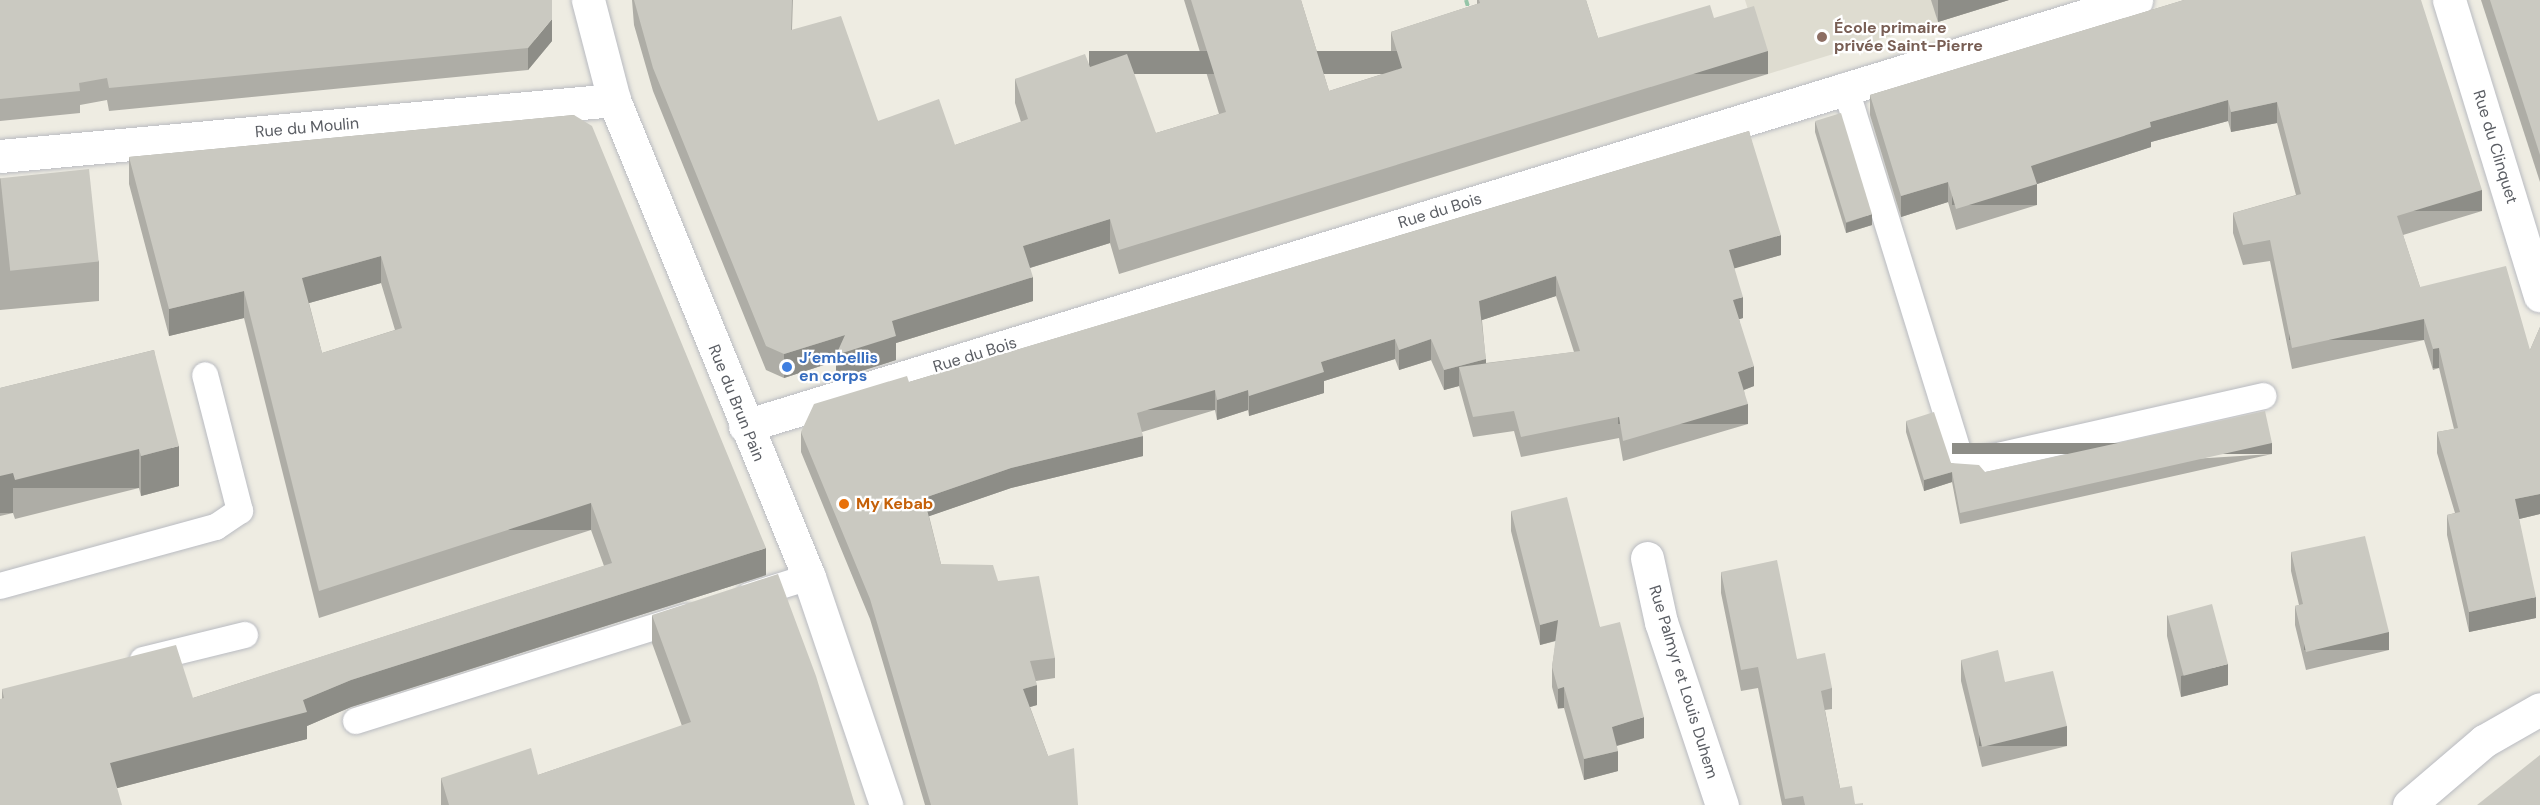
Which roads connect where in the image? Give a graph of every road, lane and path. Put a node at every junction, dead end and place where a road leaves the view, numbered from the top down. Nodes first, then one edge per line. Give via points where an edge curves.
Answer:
1 (588, 0) edge
2 (1466, 0) edge
3 (2136, 0) edge
4 (2449, 0) edge
5 (1472, 22) edge
6 (1845, 86) junction
7 (614, 100) junction
8 (0, 156) edge
9 (2533, 244) edge
10 (2540, 295) edge
11 (205, 375) dead end
12 (2263, 396) dead end
13 (745, 426) junction
14 (1647, 558) dead end
15 (809, 577) junction
16 (0, 586) edge
17 (245, 635) dead end
18 (117, 666) edge
19 (2540, 709) edge
20 (356, 721) dead end
21 (885, 805) edge
22 (1722, 805) edge
23 (2409, 805) edge

1 - 7 street, Rue du Brun Pain
2 - 5 path
3 - 6 street, Rue du Bois
4 - 9 street, Rue du Clinquet
6 - 12 lane via 1962,464
6 - 13 street, Rue du Bois
7 - 8 street, Rue du Moulin
7 - 13 street, Rue du Brun Pain
9 - 10 street, Rue du Clinquet
11 - 16 lane via 240,511 216,528
13 - 15 street, Rue du Brun Pain
14 - 22 street, Rue Palmyr et Louis Duhem via 1661,622
15 - 20 lane
15 - 21 street, Rue du Brun Pain
17 - 18 lane
19 - 23 street via 2484,741

